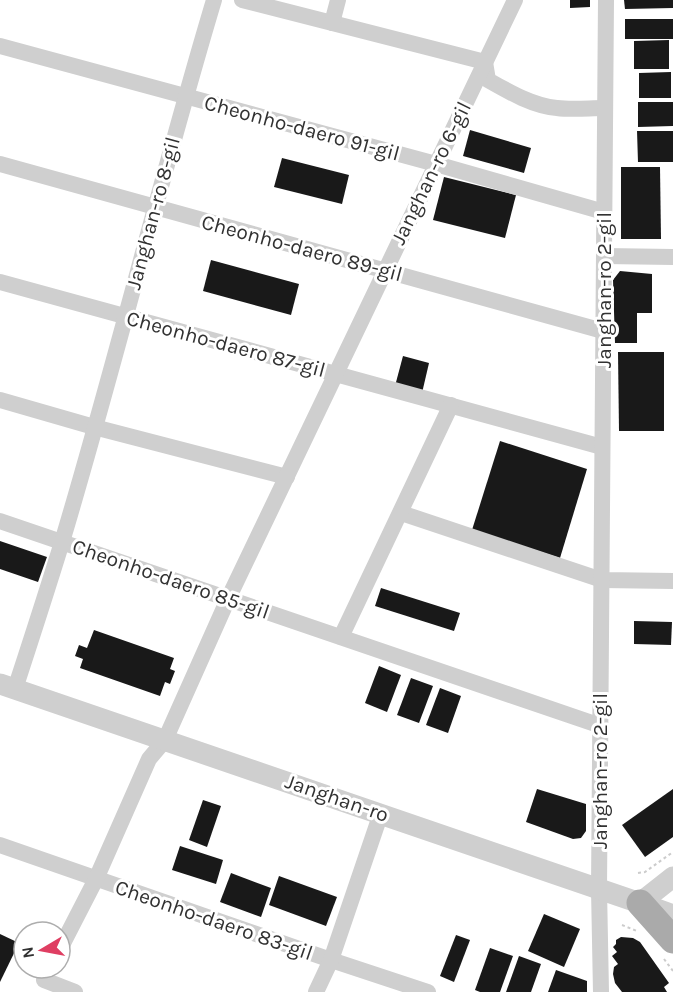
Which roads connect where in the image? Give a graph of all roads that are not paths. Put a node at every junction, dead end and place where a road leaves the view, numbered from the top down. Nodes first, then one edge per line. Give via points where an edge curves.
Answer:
1 (214, 0) edge
2 (242, 0) edge
3 (338, 0) edge
4 (515, 0) edge
5 (606, 0) edge
6 (332, 23) junction
7 (0, 46) edge
8 (485, 62) junction
9 (185, 96) junction
10 (605, 108) junction
11 (0, 164) edge
12 (436, 164) junction
13 (155, 207) junction
14 (604, 212) junction
15 (604, 256) junction
16 (673, 257) edge
17 (385, 270) junction
18 (0, 282) edge
19 (126, 316) junction
20 (603, 331) junction
21 (335, 374) junction
22 (0, 400) edge
23 (452, 405) junction
24 (94, 427) junction
25 (602, 447) junction
26 (287, 477) junction
27 (401, 513) junction
28 (0, 521) edge
29 (62, 542) junction
30 (602, 580) junction
31 (673, 581) edge
32 (228, 599) junction
33 (341, 637) junction
34 (8, 686) edge
35 (600, 726) junction
36 (165, 740) junction
37 (381, 813) junction
38 (0, 845) edge
39 (673, 877) edge
40 (96, 879) junction
41 (599, 889) junction
42 (640, 903) junction
43 (673, 915) edge
44 (72, 926) edge
45 (673, 940) edge
46 (331, 960) junction
47 (44, 980) edge
48 (75, 992) edge
49 (316, 992) edge
50 (428, 992) edge
51 (601, 992) edge

1 - 9 street, Janghan-ro 8-gil
2 - 6 street
3 - 6 street
4 - 8 street, Janghan-ro 6-gil
5 - 10 street, Janghan-ro 2-gil
6 - 8 street
7 - 9 street, Cheonho-daero 91-gil
8 - 10 street via 488,80 531,102 557,108
8 - 12 street, Janghan-ro 6-gil
9 - 12 street, Cheonho-daero 91-gil
9 - 13 street, Janghan-ro 8-gil
10 - 14 street, Janghan-ro 2-gil
11 - 13 street, Cheonho-daero 89-gil
12 - 14 street, Cheonho-daero 91-gil
12 - 17 street, Janghan-ro 6-gil
13 - 17 street, Cheonho-daero 89-gil
13 - 19 street, Janghan-ro 8-gil
14 - 15 street, Janghan-ro 2-gil
15 - 16 street
15 - 20 street, Janghan-ro 2-gil
17 - 20 street, Cheonho-daero 89-gil
17 - 21 street, Janghan-ro 6-gil
18 - 19 street, Cheonho-daero 87-gil
19 - 21 street, Cheonho-daero 87-gil
19 - 24 street, Janghan-ro 8-gil
20 - 25 street, Janghan-ro 2-gil
21 - 23 street, Cheonho-daero 87-gil
21 - 26 street, Janghan-ro 6-gil
22 - 24 street
23 - 25 street, Cheonho-daero 87-gil
23 - 27 street
24 - 26 street
24 - 29 street, Janghan-ro 8-gil
25 - 30 street, Janghan-ro 2-gil
26 - 32 street, Janghan-ro 6-gil
27 - 30 street
27 - 33 street
28 - 29 street, Cheonho-daero 85-gil
29 - 32 street, Cheonho-daero 85-gil
29 - 34 street, Janghan-ro 8-gil
30 - 31 street
30 - 35 street, Janghan-ro 2-gil
32 - 33 street, Cheonho-daero 85-gil
32 - 36 street, Janghan-ro 6-gil
33 - 35 street, Cheonho-daero 85-gil
34 - 36 street, Janghan-ro
35 - 41 street, Janghan-ro 2-gil
36 - 37 street, Janghan-ro
36 - 40 street, Janghan-ro 6-gil via 149,759
37 - 41 street, Janghan-ro
37 - 46 street
38 - 40 street, Cheonho-daero 83-gil
39 - 42 street
40 - 44 street, Janghan-ro 6-gil
40 - 46 street, Cheonho-daero 83-gil
41 - 42 street, Janghan-ro
41 - 51 street, Janghan-ro 2-gil
42 - 43 street, Janghan-ro
42 - 45 main road
46 - 49 street
46 - 50 street, Cheonho-daero 83-gil
47 - 48 street

